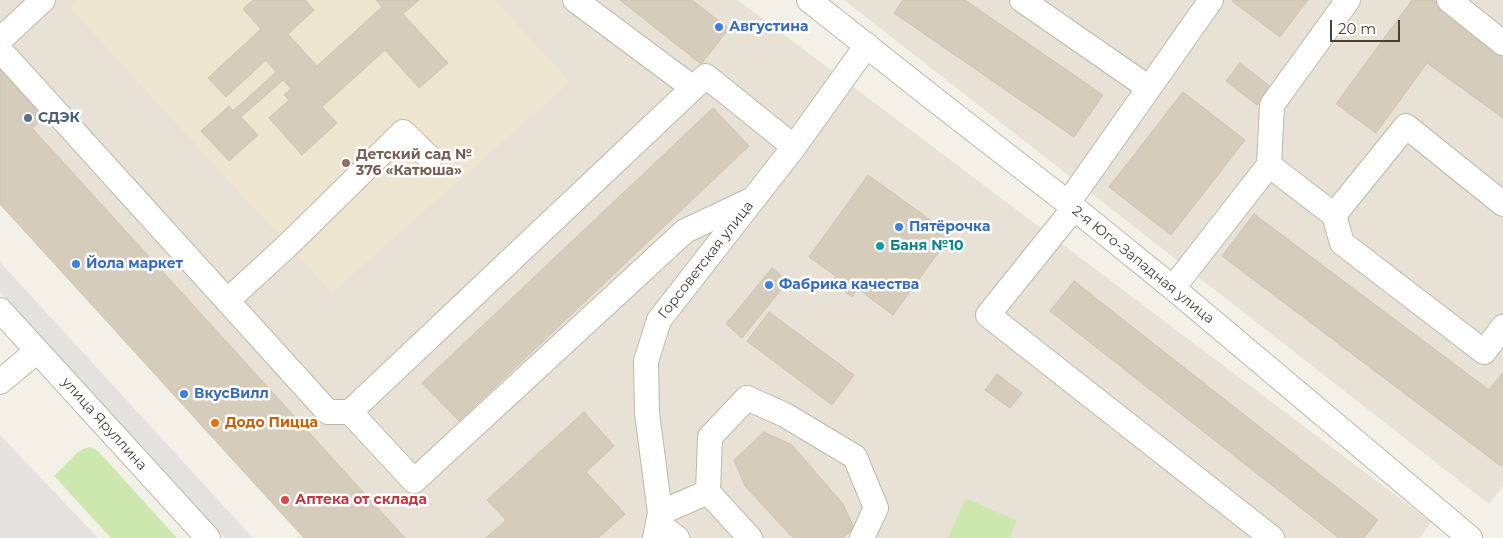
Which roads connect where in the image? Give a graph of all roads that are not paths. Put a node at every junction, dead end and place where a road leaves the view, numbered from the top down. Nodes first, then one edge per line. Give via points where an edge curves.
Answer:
1 (43, 0) edge
2 (575, 0) edge
3 (810, 0) edge
4 (1022, 0) edge
5 (1211, 0) edge
6 (1348, 0) edge
7 (1449, 0) edge
8 (833, 7) edge
9 (0, 40) edge
10 (1503, 43) edge
11 (867, 45) junction
12 (0, 50) edge
13 (693, 88) junction
14 (1149, 88) junction
15 (794, 147) junction
16 (430, 158) dead end
17 (1269, 165) junction
18 (753, 199) junction
19 (1503, 204) edge
20 (1071, 206) junction
21 (1334, 215) junction
22 (1173, 288) junction
23 (227, 300) junction
24 (0, 310) edge
25 (1503, 327) edge
26 (37, 351) junction
27 (0, 382) edge
28 (350, 412) junction
29 (708, 492) junction
30 (658, 525) edge
31 (208, 538) edge
32 (677, 538) edge
33 (750, 538) edge
34 (862, 538) edge
35 (1272, 538) edge
36 (1470, 538) edge

1 - 9 street
2 - 13 street
3 - 8 street, 2-я Юго-Западная улица
4 - 14 street
5 - 14 street
6 - 17 street via 1272,104
7 - 10 street
8 - 11 street, 2-я Юго-Западная улица
11 - 15 street, Горсоветская улица
11 - 20 street, 2-я Юго-Западная улица
12 - 23 street
13 - 15 street via 706,76
13 - 28 street
14 - 20 street
15 - 18 street, Горсоветская улица
16 - 23 street via 403,132
17 - 21 street
17 - 22 street
18 - 28 street via 685,231 414,481
18 - 30 street, Горсоветская улица via 658,320 646,362 647,413
19 - 21 street via 1406,126
20 - 22 street, 2-я Юго-Западная улица
20 - 35 street via 988,316
21 - 25 street via 1342,243 1484,352
22 - 36 street, 2-я Юго-Западная улица
23 - 28 street via 328,412
24 - 26 street, улица Яруллина
26 - 27 street
26 - 31 street, улица Яруллина
29 - 30 street
29 - 33 street
29 - 34 street via 710,437 747,398 785,415 855,457 876,508
30 - 32 street

